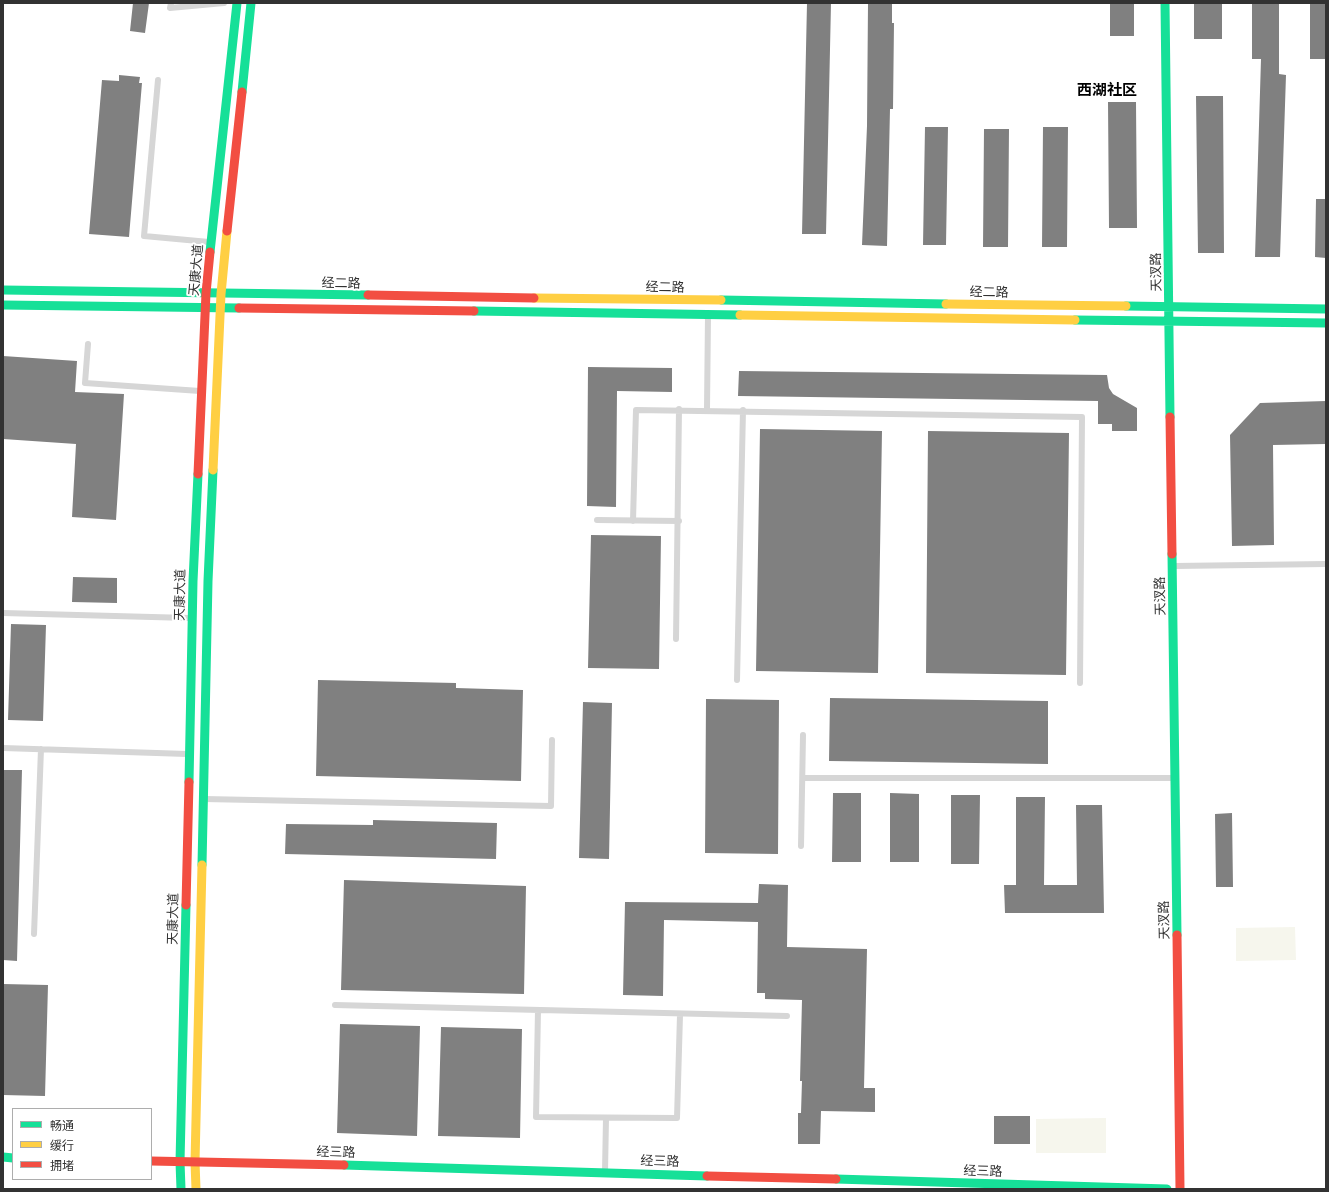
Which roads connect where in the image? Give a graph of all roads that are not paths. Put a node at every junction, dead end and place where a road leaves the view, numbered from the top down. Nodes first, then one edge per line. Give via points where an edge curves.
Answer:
1 (171, 3) edge
2 (224, 3) edge
3 (236, 3) edge
4 (251, 3) edge
5 (1165, 3) edge
6 (158, 80) dead end
7 (212, 242) junction
8 (226, 243) junction
9 (3, 290) edge
10 (206, 294) junction
11 (221, 294) junction
12 (708, 301) junction
13 (3, 306) edge
14 (1170, 307) junction
15 (206, 308) junction
16 (220, 309) junction
17 (1326, 309) edge
18 (708, 316) junction
19 (1170, 322) junction
20 (1326, 323) edge
21 (88, 344) dead end
22 (202, 391) junction
23 (216, 392) junction
24 (680, 409) junction
25 (708, 409) junction
26 (743, 410) junction
27 (598, 520) dead end
28 (633, 521) junction
29 (679, 521) junction
30 (1326, 564) edge
31 (1172, 566) junction
32 (3, 613) edge
33 (193, 619) junction
34 (207, 619) junction
35 (676, 639) dead end
36 (737, 680) dead end
37 (1080, 683) dead end
38 (803, 735) dead end
39 (552, 740) dead end
40 (3, 748) edge
41 (41, 749) junction
42 (190, 754) junction
43 (205, 754) junction
44 (802, 778) junction
45 (1175, 778) junction
46 (189, 799) junction
47 (204, 799) junction
48 (801, 846) dead end
49 (34, 934) dead end
50 (335, 1005) dead end
51 (538, 1010) junction
52 (680, 1015) junction
53 (787, 1016) dead end
54 (606, 1118) junction
55 (152, 1161) edge
56 (180, 1162) junction
57 (195, 1162) junction
58 (605, 1173) junction
59 (181, 1189) edge
60 (196, 1189) edge
61 (1167, 1189) edge
62 (1180, 1189) edge

1 - 2 lane via 170,8
3 - 7 street, 天康大道
4 - 8 street, 天康大道
5 - 14 street, 天汊路
6 - 7 lane via 144,236
7 - 8 lane
7 - 10 street, 天康大道
8 - 11 street, 天康大道
9 - 10 street, 经二路
10 - 11 street, 经二路
10 - 15 street, 天康大道
11 - 12 street, 经二路
11 - 16 street, 天康大道
12 - 14 street, 经二路
12 - 18 lane
13 - 15 street, 经二路
14 - 17 street, 经二路
14 - 19 street, 天汊路
15 - 16 street, 经二路
15 - 22 street, 天康大道
16 - 18 street, 经二路
16 - 23 street, 天康大道
18 - 19 street, 经二路
18 - 25 lane
19 - 20 street, 经二路
19 - 31 street, 天汊路
21 - 22 lane via 85,383
22 - 23 lane
22 - 33 street, 天康大道
23 - 34 street, 天康大道
24 - 25 lane
24 - 28 lane via 636,410
24 - 29 lane
25 - 26 lane
26 - 36 lane
26 - 37 lane via 1082,417
27 - 28 lane
28 - 29 lane
29 - 35 lane
30 - 31 lane
31 - 45 street, 天汊路
32 - 33 lane
33 - 34 lane
33 - 42 street, 天康大道
34 - 43 street, 天康大道
38 - 44 lane
39 - 47 lane via 551,806
40 - 41 lane
41 - 42 lane
41 - 49 lane
42 - 43 lane
42 - 46 street, 天康大道
43 - 47 street, 天康大道
44 - 45 lane
44 - 48 lane
45 - 62 street, 天汊路
46 - 47 lane
46 - 56 street, 天康大道
47 - 57 street, 天康大道
50 - 51 lane
51 - 52 lane
51 - 54 lane via 536,1117
52 - 53 lane
52 - 54 lane via 677,1118
54 - 58 lane
55 - 56 street, 经三路
56 - 57 street, 经三路
56 - 59 street, 天康大道
57 - 58 street, 经三路
57 - 60 street, 天康大道
58 - 61 street, 经三路

